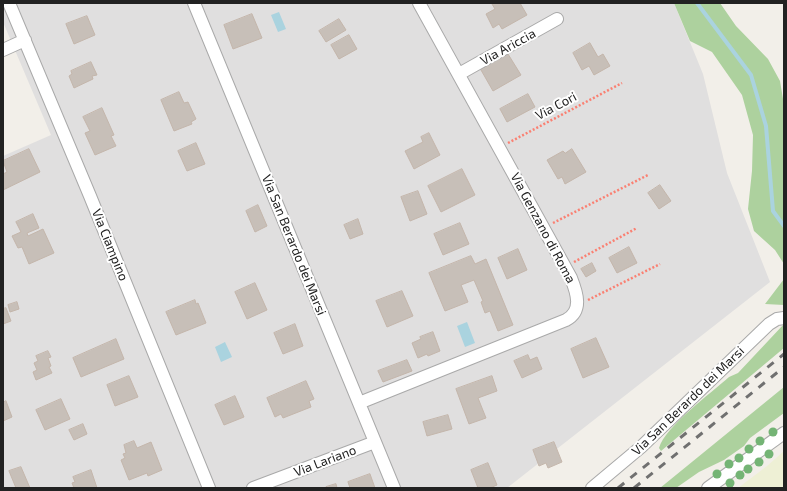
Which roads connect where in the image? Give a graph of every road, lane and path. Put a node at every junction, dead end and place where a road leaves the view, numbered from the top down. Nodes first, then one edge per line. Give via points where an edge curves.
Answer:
1 (9, 3) edge
2 (194, 3) edge
3 (419, 3) edge
4 (557, 19) dead end
5 (25, 40) junction
6 (3, 50) edge
7 (459, 74) junction
8 (622, 83) dead end
9 (499, 148) junction
10 (648, 175) dead end
11 (543, 228) junction
12 (637, 228) dead end
13 (660, 264) dead end
14 (565, 267) junction
15 (577, 306) junction
16 (784, 318) edge
17 (359, 403) junction
18 (784, 433) edge
19 (375, 442) junction
20 (209, 488) edge
21 (253, 488) edge
22 (394, 488) edge
23 (592, 488) edge
24 (708, 488) edge

1 - 5 street, Via Ciampino
2 - 17 street, Via San Berardo dei Marsi
3 - 7 street, Via Genzano di Roma
4 - 7 street, Via Ariccia
5 - 6 street
5 - 20 street, Via Ciampino
7 - 9 street, Via Genzano di Roma
8 - 9 path, Via Cori
9 - 11 street, Via Genzano di Roma
10 - 11 path
11 - 14 street, Via Genzano di Roma
12 - 14 path
13 - 15 path
14 - 15 street, Via Genzano di Roma via 576,291
15 - 17 street via 574,314 566,320
16 - 23 street, Via San Berardo dei Marsi via 778,318 769,324 641,447
17 - 19 street, Via San Berardo dei Marsi
18 - 24 street
19 - 21 street, Via Lariano
19 - 22 street, Via San Berardo dei Marsi

